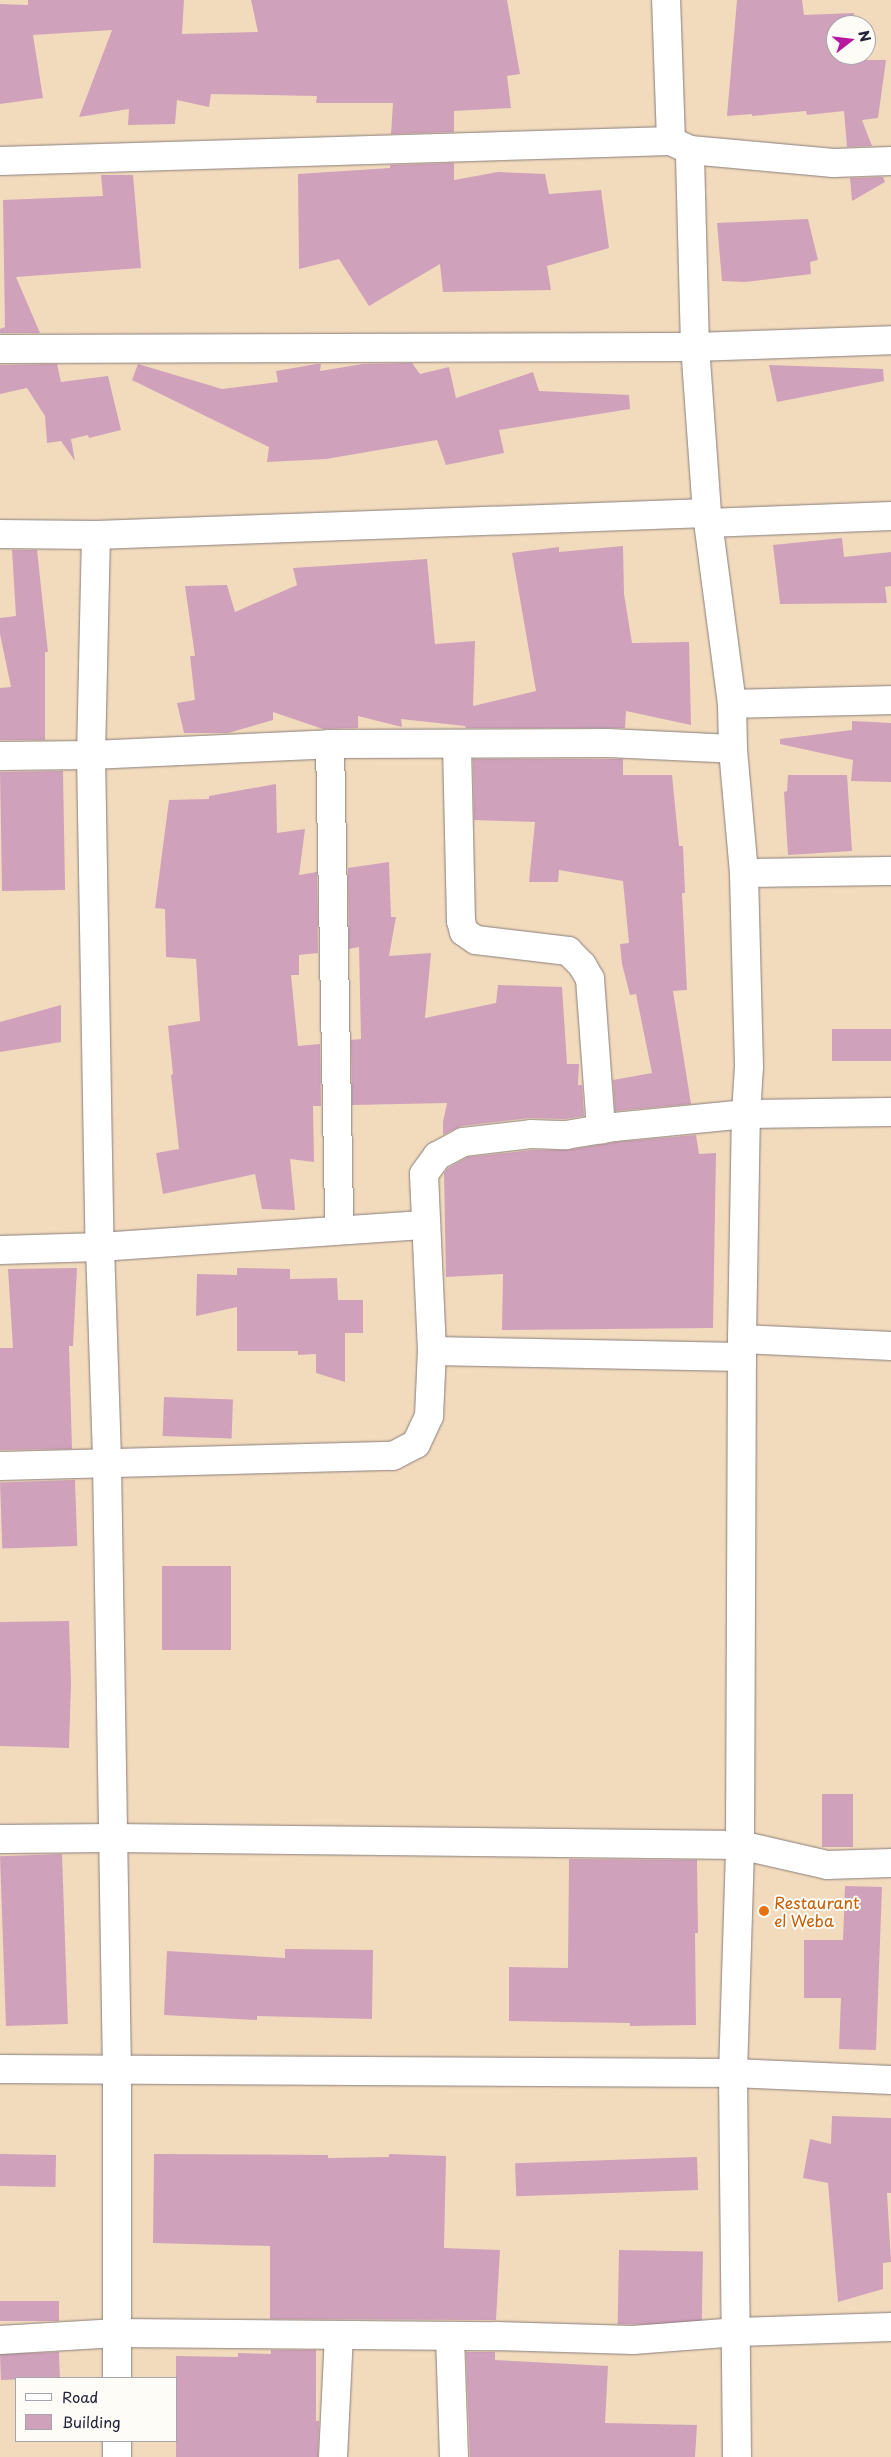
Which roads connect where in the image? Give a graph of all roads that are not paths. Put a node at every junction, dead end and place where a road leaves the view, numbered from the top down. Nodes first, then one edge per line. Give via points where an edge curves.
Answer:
1 (666, 0) edge
2 (681, 145) junction
3 (0, 161) edge
4 (891, 161) edge
5 (891, 340) edge
6 (695, 347) junction
7 (0, 349) edge
8 (891, 516) edge
9 (708, 518) junction
10 (0, 534) edge
11 (96, 535) junction
12 (891, 700) edge
13 (732, 704) junction
14 (330, 744) junction
15 (457, 745) junction
16 (733, 749) junction
17 (91, 755) junction
18 (0, 756) edge
19 (891, 871) edge
20 (744, 874) junction
21 (891, 1112) edge
22 (746, 1114) junction
23 (601, 1130) junction
24 (426, 1225) junction
25 (339, 1230) junction
26 (100, 1247) junction
27 (0, 1250) edge
28 (891, 1346) edge
29 (742, 1348) junction
30 (432, 1351) junction
31 (108, 1463) junction
32 (0, 1466) edge
33 (113, 1838) junction
34 (0, 1839) edge
35 (740, 1845) junction
36 (891, 1862) edge
37 (0, 2069) edge
38 (117, 2070) junction
39 (733, 2073) junction
40 (891, 2080) edge
41 (891, 2327) edge
42 (738, 2332) junction
43 (117, 2334) junction
44 (339, 2336) junction
45 (450, 2336) junction
46 (0, 2340) edge
47 (117, 2377) edge
48 (117, 2442) edge
49 (117, 2457) edge
50 (333, 2457) edge
51 (454, 2457) edge
52 (738, 2457) edge

1 - 2 street
2 - 3 street
2 - 4 street via 833,163
2 - 6 street
5 - 6 street
6 - 7 street
6 - 9 street
8 - 9 street
9 - 11 street
9 - 13 street
10 - 11 street
11 - 17 street
12 - 13 street
13 - 16 street
14 - 15 street
14 - 17 street
14 - 25 street
15 - 16 street via 608,743
15 - 23 street via 461,921 464,932 476,940 568,951 582,964 590,979
16 - 20 street
17 - 18 street
17 - 26 street
19 - 20 street
20 - 22 street
21 - 22 street
22 - 23 street
22 - 29 street
23 - 24 street via 566,1136 531,1134 463,1142 437,1156 424,1174
24 - 25 street
24 - 30 street
25 - 26 street
26 - 27 street
26 - 31 street
28 - 29 street
29 - 30 street
29 - 35 street
30 - 31 street via 429,1416 416,1444 393,1456
31 - 32 street
31 - 33 street
33 - 34 street
33 - 35 street
33 - 38 street
35 - 36 street via 827,1865
35 - 39 street
37 - 38 street
38 - 39 street
38 - 43 street
39 - 40 street
39 - 42 street
41 - 42 street
42 - 45 street via 633,2340
42 - 52 street
43 - 44 street
43 - 46 street
43 - 47 street
44 - 45 street
44 - 50 street
45 - 51 street
48 - 49 street

